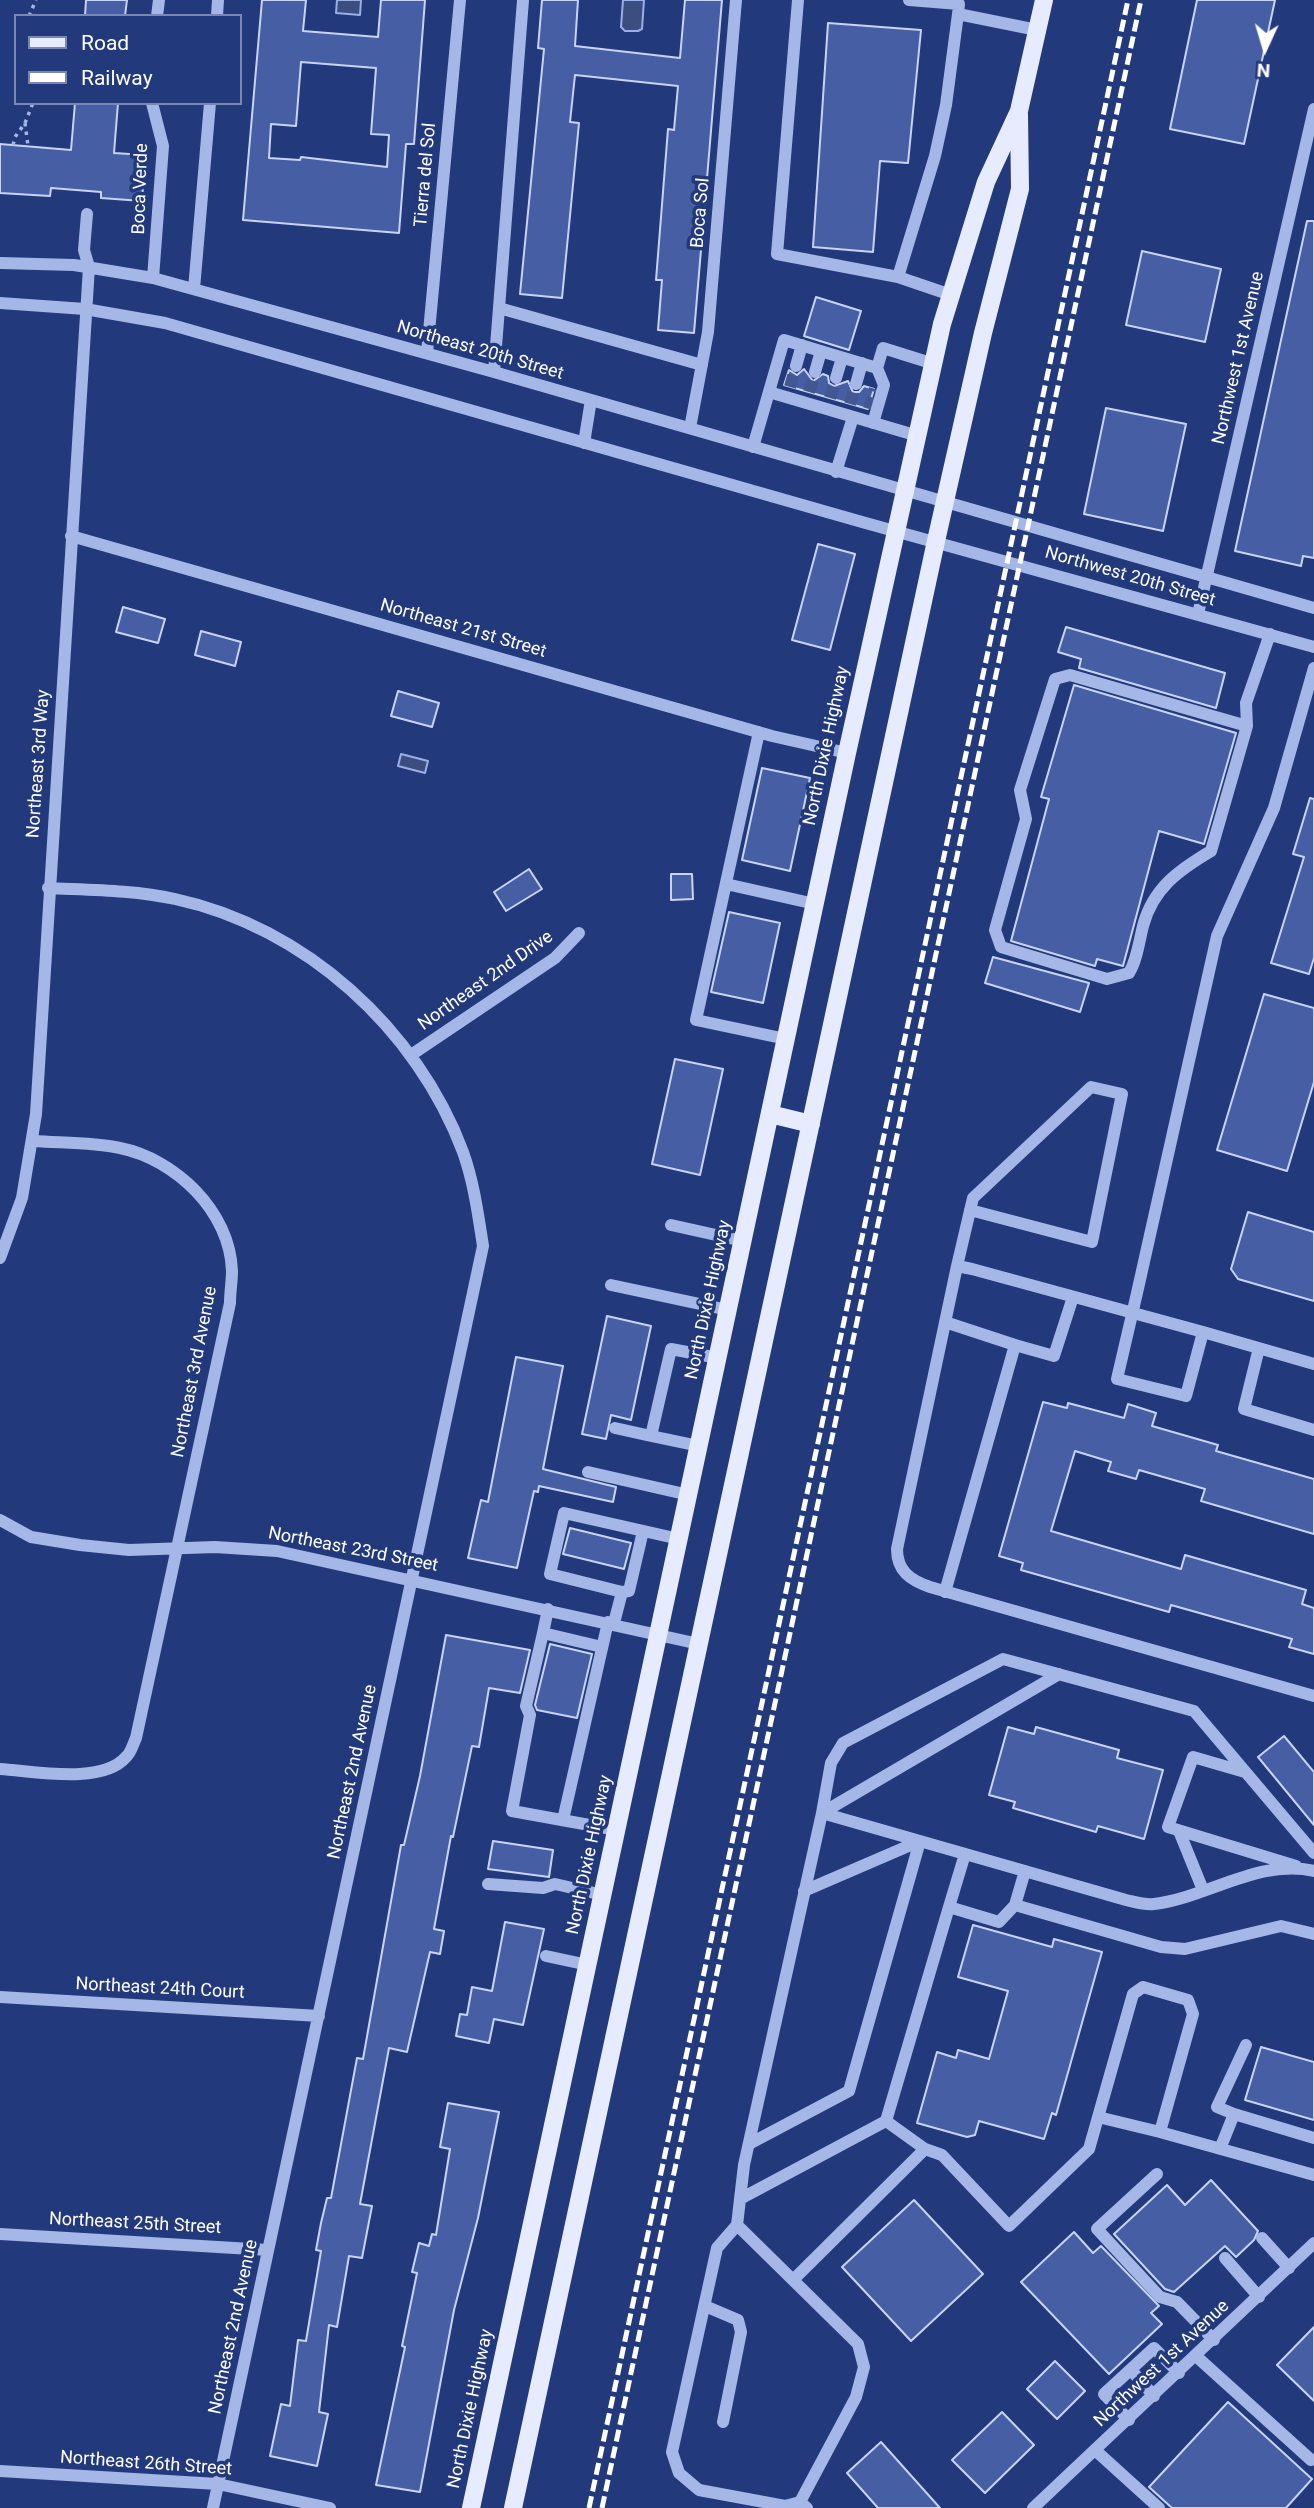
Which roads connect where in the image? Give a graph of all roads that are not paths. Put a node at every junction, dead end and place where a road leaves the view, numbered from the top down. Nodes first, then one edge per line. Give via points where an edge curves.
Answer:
1 (460, 0) edge
2 (523, 0) edge
3 (736, 0) edge
4 (798, 0) edge
5 (909, 0) edge
6 (1044, 0) edge
7 (958, 14) junction
8 (1037, 30) junction
9 (153, 105) edge
10 (210, 105) edge
11 (1314, 110) edge
12 (1019, 111) junction
13 (87, 214) dead end
14 (0, 263) edge
15 (89, 267) junction
16 (898, 277) junction
17 (153, 278) junction
18 (194, 289) junction
19 (951, 295) junction
20 (0, 303) edge
21 (499, 308) junction
22 (85, 309) junction
23 (802, 345) junction
24 (821, 351) junction
25 (427, 353) junction
26 (842, 358) junction
27 (862, 363) junction
28 (934, 364) junction
29 (702, 365) junction
30 (796, 366) tunnel mouth
31 (878, 371) junction
32 (494, 372) junction
33 (815, 372) tunnel mouth
34 (836, 378) tunnel mouth
35 (856, 384) tunnel mouth
36 (875, 389) tunnel mouth
37 (769, 392) junction
38 (591, 400) junction
39 (859, 415) junction
40 (690, 428) junction
41 (918, 436) junction
42 (584, 443) junction
43 (753, 447) junction
44 (836, 472) junction
45 (905, 492) junction
46 (945, 504) junction
47 (896, 531) junction
48 (71, 536) junction
49 (936, 541) junction
50 (1206, 577) junction
51 (1314, 608) edge
52 (1198, 614) junction
53 (1269, 634) junction
54 (1314, 647) edge
55 (1314, 668) edge
56 (1247, 726) junction
57 (759, 732) junction
58 (847, 753) junction
59 (726, 884) junction
60 (48, 888) junction
61 (815, 904) junction
62 (579, 933) dead end
63 (786, 1039) junction
64 (411, 1055) junction
65 (770, 1114) junction
66 (811, 1124) junction
67 (34, 1141) junction
68 (971, 1210) junction
69 (671, 1225) dead end
70 (743, 1241) junction
71 (0, 1258) edge
72 (957, 1266) junction
73 (611, 1285) dead end
74 (1073, 1297) junction
75 (728, 1310) junction
76 (1132, 1313) junction
77 (945, 1322) junction
78 (1203, 1332) junction
79 (1015, 1345) junction
80 (1259, 1348) junction
81 (718, 1358) junction
82 (1314, 1364) edge
83 (615, 1428) dead end
84 (1314, 1430) edge
85 (651, 1436) junction
86 (699, 1446) junction
87 (588, 1472) dead end
88 (689, 1495) junction
89 (0, 1520) edge
90 (643, 1531) junction
91 (679, 1539) junction
92 (177, 1549) junction
93 (413, 1580) junction
94 (622, 1592) junction
95 (945, 1592) junction
96 (548, 1609) junction
97 (611, 1622) junction
98 (542, 1633) junction
99 (659, 1634) junction
100 (699, 1644) junction
101 (602, 1647) junction
102 (1059, 1674) junction
103 (1314, 1696) edge
104 (0, 1769) edge
105 (1246, 1773) junction
106 (822, 1813) junction
107 (563, 1820) junction
108 (617, 1830) junction
109 (1179, 1830) junction
110 (920, 1841) junction
111 (1314, 1853) edge
112 (965, 1854) junction
113 (1309, 1869) edge
114 (1025, 1871) junction
115 (488, 1884) dead end
116 (1203, 1890) junction
117 (804, 1891) junction
118 (603, 1895) junction
119 (1014, 1905) junction
120 (949, 1907) junction
121 (1314, 1934) edge
122 (546, 1956) dead end
123 (588, 1965) junction
124 (0, 1997) edge
125 (319, 2015) junction
126 (1246, 2045) dead end
127 (1234, 2114) junction
128 (1098, 2117) junction
129 (886, 2121) junction
130 (1160, 2132) junction
131 (1314, 2138) edge
132 (749, 2144) junction
133 (925, 2149) junction
134 (1220, 2149) junction
135 (1157, 2174) dead end
136 (1314, 2175) edge
137 (740, 2199) junction
138 (737, 2225) junction
139 (0, 2234) edge
140 (1262, 2238) dead end
141 (1313, 2246) edge
142 (268, 2250) junction
143 (1225, 2258) dead end
144 (1289, 2267) junction
145 (793, 2280) junction
146 (1259, 2297) junction
147 (705, 2306) junction
148 (1214, 2340) junction
149 (1197, 2357) junction
150 (1131, 2370) junction
151 (1179, 2373) junction
152 (1154, 2396) junction
153 (1129, 2420) junction
154 (723, 2422) dead end
155 (1095, 2450) junction
156 (1311, 2460) dead end
157 (0, 2471) edge
158 (218, 2484) junction
159 (803, 2505) edge
160 (1035, 2507) edge
161 (213, 2508) edge
162 (330, 2508) edge
163 (471, 2508) edge
164 (513, 2508) edge
165 (1158, 2508) edge

1 - 25 street, Tierra del Sol
2 - 21 street
3 - 29 street, Boca Sol
4 - 16 street via 777,254
5 - 7 street via 959,4
6 - 8 main road, North Dixie Highway
7 - 8 street
7 - 16 street via 935,156
8 - 12 main road, North Dixie Highway
9 - 17 street, Boca Verde via 163,146
10 - 18 street
11 - 50 street, Northwest 1st Avenue
12 - 19 main road, North Dixie Highway via 986,182
12 - 46 main road, North Dixie Highway via 1020,189
13 - 15 street, Northeast 3rd Way via 84,250
14 - 15 street, Northeast 20th Street
15 - 17 street, Northeast 20th Street
15 - 22 street, Northeast 3rd Way
16 - 19 street
17 - 18 street, Northeast 20th Street
18 - 25 street, Northeast 20th Street
19 - 28 main road, North Dixie Highway
20 - 22 street
21 - 29 street
21 - 32 street
22 - 42 street via 165,323
22 - 48 street, Northeast 3rd Way
23 - 24 street
23 - 30 street
23 - 37 street via 784,340
24 - 26 street
24 - 33 street
25 - 32 street, Northeast 20th Street
26 - 27 street
26 - 34 street
27 - 31 street
27 - 35 street
28 - 31 street via 883,348
28 - 41 main road, North Dixie Highway
29 - 40 street, Boca Sol
31 - 36 street
31 - 39 street via 884,385
32 - 38 street, Northeast 20th Street
37 - 39 street via 788,392
37 - 43 street
38 - 40 street, Northeast 20th Street
38 - 42 street
39 - 41 street
39 - 44 street
40 - 43 street, Northeast 20th Street
41 - 45 main road, North Dixie Highway
42 - 47 street
43 - 44 street, Northeast 20th Street
44 - 45 street, Northeast 20th Street
45 - 46 street, Northeast 20th Street
45 - 47 main road, North Dixie Highway
46 - 49 main road, North Dixie Highway
46 - 50 street, Northwest 20th Street
47 - 49 street
47 - 58 main road, North Dixie Highway
48 - 57 street, Northeast 21st Street
48 - 60 street, Northeast 3rd Way
49 - 52 street, Northwest 20th Street
49 - 66 main road, North Dixie Highway
50 - 51 street, Northwest 20th Street
50 - 52 street, Northwest 1st Avenue
52 - 53 street, Northwest 20th Street
53 - 54 street, Northwest 20th Street
53 - 56 street via 1246,703
55 - 76 street via 1274,808 1217,936
56 - 56 street via 1211,852 1187,864 1166,883 1147,911 1129,973 1107,979 998,943 995,930 1026,819 1020,790 1055,679 1070,675
57 - 58 street, Northeast 21st Street
57 - 59 street
58 - 61 main road, North Dixie Highway
59 - 61 street
59 - 63 street via 696,1020
60 - 64 street, Northeast 2nd Avenue via 174,898 266,933 350,988
60 - 67 street, Northeast 3rd Way
61 - 63 main road, North Dixie Highway
62 - 64 street, Northeast 2nd Drive via 555,958
63 - 65 main road, North Dixie Highway
64 - 93 street, Northeast 2nd Avenue via 444,1107 463,1153 476,1196 483,1246
65 - 66 main road
65 - 70 main road, North Dixie Highway
66 - 100 main road, North Dixie Highway
67 - 71 street, Northeast 3rd Way via 22,1198
67 - 92 street, Northeast 3rd Avenue via 120,1148 156,1160 193,1188 223,1236 232,1268 230,1303
68 - 68 street via 973,1198 1091,1087 1122,1094 1092,1242
68 - 72 street
69 - 70 street
70 - 75 main road, North Dixie Highway
72 - 74 street
72 - 77 street
73 - 75 street
74 - 76 street
74 - 79 street via 1054,1356
75 - 81 main road, North Dixie Highway
76 - 78 street
76 - 78 street via 1117,1379 1186,1396
77 - 79 street
77 - 95 street via 897,1549 897,1560 908,1577
78 - 80 street
79 - 95 street
80 - 82 street
80 - 84 street via 1244,1409
81 - 85 street via 671,1349
81 - 86 main road, North Dixie Highway
83 - 85 street
85 - 86 street
86 - 88 main road, North Dixie Highway
87 - 88 street
88 - 91 main road, North Dixie Highway
89 - 92 street, Northeast 23rd Street via 31,1537 129,1550
90 - 91 street
90 - 94 street via 629,1591
90 - 94 street via 564,1513 550,1574
91 - 99 main road, North Dixie Highway
92 - 93 street, Northeast 23rd Street via 277,1551
92 - 104 street, Northeast 3rd Avenue via 136,1738 127,1757 110,1770 89,1774
93 - 96 street, Northeast 23rd Street
93 - 125 street, Northeast 2nd Avenue
94 - 97 street
95 - 103 street
96 - 97 street, Northeast 23rd Street
96 - 98 street
97 - 99 street, Northeast 23rd Street
97 - 101 street
98 - 101 street
98 - 107 street via 526,1706 530,1714 512,1811
99 - 100 street, Northeast 23rd Street
99 - 108 main road, North Dixie Highway
100 - 164 main road, North Dixie Highway
101 - 107 street
102 - 105 street via 1194,1711
102 - 106 street
102 - 106 street via 1003,1659 843,1743 831,1763
105 - 109 street via 1193,1757 1168,1827
105 - 111 street
106 - 110 street
106 - 117 street
107 - 108 street
108 - 118 main road, North Dixie Highway
109 - 113 street
109 - 116 street
110 - 112 street
110 - 117 street
110 - 132 street via 849,2091
112 - 114 street
112 - 120 street
113 - 116 street via 1265,1871
114 - 116 street via 1152,1904
114 - 119 street
115 - 118 street via 543,1888 555,1884
117 - 132 street
118 - 123 main road, North Dixie Highway
119 - 120 street via 999,1922
119 - 121 street via 1173,1948 1281,1926
120 - 129 street
122 - 123 street
123 - 163 main road, North Dixie Highway
124 - 125 street, Northeast 24th Court
125 - 142 street, Northeast 2nd Avenue
126 - 127 street via 1217,2107
127 - 131 street
127 - 134 street
128 - 130 street
128 - 130 street via 1133,1994 1143,1987 1188,2000 1193,2014
128 - 133 street via 1088,2149 1009,2226 942,2155
129 - 133 street
129 - 137 street
130 - 134 street
132 - 137 street
133 - 145 street
134 - 136 street
135 - 148 street via 1097,2229 1160,2297 1177,2302
137 - 138 street
138 - 145 street
138 - 147 street via 717,2248
139 - 142 street, Northeast 25th Street
140 - 144 street
141 - 144 street, Northwest 1st Avenue
142 - 158 street, Northeast 2nd Avenue
143 - 146 street
144 - 146 street, Northwest 1st Avenue
145 - 159 street via 858,2344 864,2367 856,2397
146 - 148 street, Northwest 1st Avenue
147 - 154 street via 738,2320 740,2332
147 - 159 street via 672,2452 679,2473 699,2490 785,2506
148 - 149 street, Northwest 1st Avenue
149 - 151 street, Northwest 1st Avenue
149 - 156 street
150 - 151 street via 1154,2348
150 - 152 street
150 - 153 street via 1104,2394
151 - 152 street, Northwest 1st Avenue
152 - 153 street, Northwest 1st Avenue
153 - 155 street, Northwest 1st Avenue
155 - 160 street, Northwest 1st Avenue
155 - 165 street
157 - 158 street, Northeast 26th Street
158 - 161 street, Northeast 2nd Avenue
158 - 162 street, Northeast 26th Street

